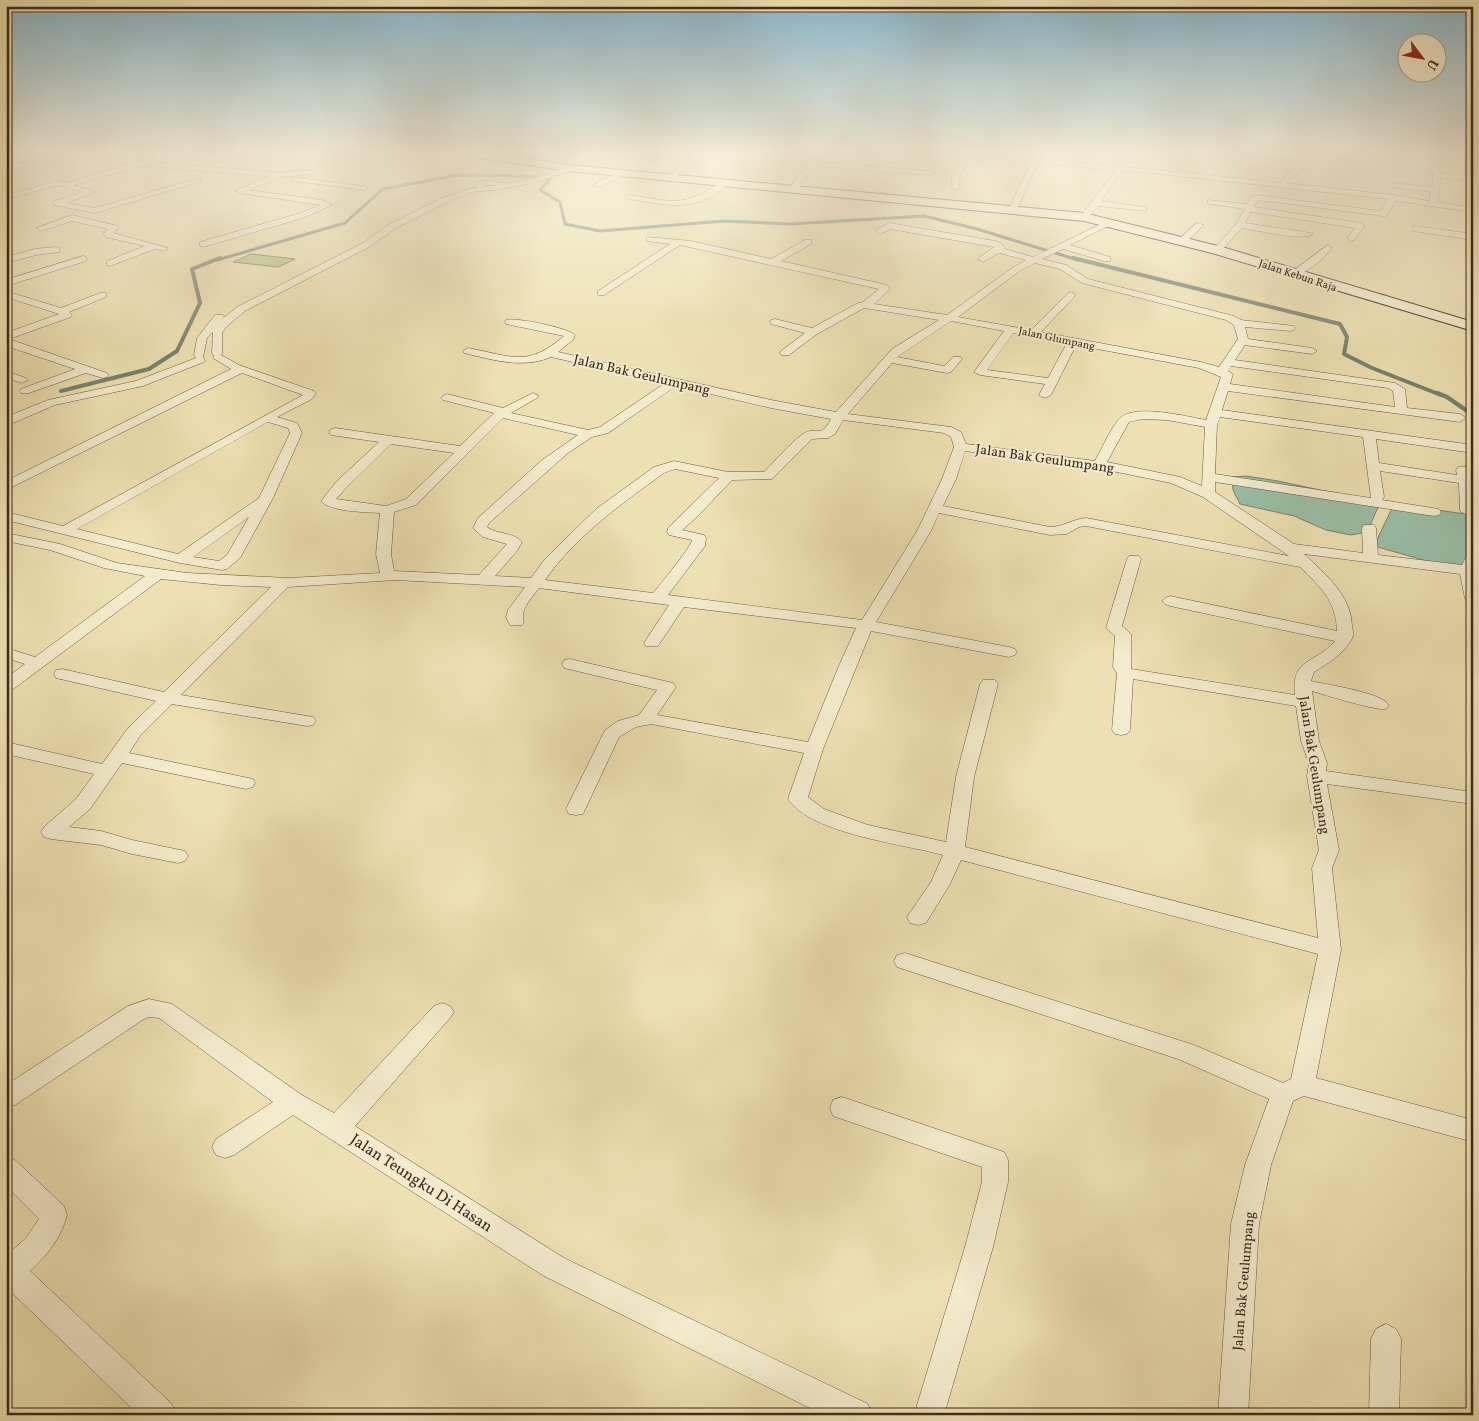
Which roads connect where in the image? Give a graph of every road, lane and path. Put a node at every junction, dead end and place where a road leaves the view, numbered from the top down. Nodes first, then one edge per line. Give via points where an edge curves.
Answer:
1 (68, 219) edge
2 (78, 219) edge
3 (287, 219) edge
4 (406, 219) edge
5 (1094, 219) edge
6 (1243, 219) edge
7 (1320, 219) edge
8 (1110, 223) junction
9 (1200, 225) dead end
10 (1240, 225) junction
11 (41, 228) dead end
12 (1416, 230) dead end
13 (880, 231) dead end
14 (1309, 234) dead end
15 (1473, 237) edge
16 (1351, 238) dead end
17 (650, 240) dead end
18 (1182, 241) junction
19 (808, 242) dead end
20 (678, 243) junction
21 (203, 244) dead end
22 (1063, 246) junction
23 (1328, 248) dead end
24 (999, 249) junction
25 (56, 250) dead end
26 (1217, 250) junction
27 (344, 254) junction
28 (83, 259) dead end
29 (983, 259) dead end
30 (1033, 259) junction
31 (1107, 259) dead end
32 (6, 260) edge
33 (110, 263) dead end
34 (771, 263) junction
35 (1296, 273) junction
36 (6, 284) edge
37 (6, 292) edge
38 (257, 293) junction
39 (601, 293) dead end
40 (269, 294) junction
41 (103, 295) dead end
42 (1072, 295) dead end
43 (866, 305) junction
44 (61, 311) junction
45 (949, 318) junction
46 (510, 322) dead end
47 (775, 322) dead end
48 (1239, 322) junction
49 (1473, 327) edge
50 (1290, 328) dead end
51 (1011, 329) junction
52 (813, 332) junction
53 (1034, 333) junction
54 (6, 337) edge
55 (1073, 341) junction
56 (6, 342) edge
57 (1242, 342) junction
58 (468, 351) dead end
59 (1312, 351) dead end
60 (550, 352) junction
61 (785, 353) dead end
62 (218, 356) junction
63 (200, 358) junction
64 (889, 359) junction
65 (957, 359) dead end
66 (1225, 366) junction
67 (86, 369) junction
68 (241, 369) junction
69 (6, 374) edge
70 (104, 375) dead end
71 (674, 382) junction
72 (1052, 382) junction
73 (1224, 387) junction
74 (1046, 395) dead end
75 (533, 396) dead end
76 (447, 398) dead end
77 (1401, 411) junction
78 (501, 412) junction
79 (1215, 413) junction
80 (839, 416) junction
81 (267, 418) junction
82 (1460, 418) dead end
83 (6, 422) edge
84 (1211, 425) junction
85 (335, 432) dead end
86 (588, 434) junction
87 (1368, 434) junction
88 (387, 441) junction
89 (960, 447) junction
90 (1473, 449) edge
91 (461, 450) junction
92 (1099, 466) junction
93 (1373, 466) junction
94 (728, 476) junction
95 (1208, 485) junction
96 (6, 486) edge
97 (1377, 497) dead end
98 (266, 498) junction
99 (934, 508) junction
100 (387, 510) junction
101 (1467, 511) dead end
102 (1434, 512) dead end
103 (6, 516) edge
104 (1369, 528) dead end
105 (64, 531) junction
106 (6, 537) edge
107 (1290, 548) junction
108 (1473, 556) edge
109 (1371, 558) junction
110 (180, 559) junction
111 (1134, 559) dead end
112 (1305, 563) junction
113 (1467, 570) junction
114 (158, 574) junction
115 (394, 576) junction
116 (483, 580) junction
117 (283, 583) junction
118 (534, 583) junction
119 (658, 598) junction
120 (1473, 599) edge
121 (1170, 601) dead end
122 (679, 602) junction
123 (516, 622) dead end
124 (868, 625) junction
125 (1345, 638) junction
126 (652, 643) dead end
127 (1008, 652) dead end
128 (6, 653) edge
129 (38, 663) junction
130 (570, 664) dead end
131 (1125, 673) junction
132 (62, 674) dead end
133 (989, 684) dead end
134 (1302, 684) junction
135 (6, 686) edge
136 (167, 698) junction
137 (1305, 702) junction
138 (1380, 704) dead end
139 (645, 720) junction
140 (307, 721) dead end
141 (1121, 730) dead end
142 (6, 748) edge
143 (814, 749) junction
144 (117, 756) junction
145 (106, 771) junction
146 (1316, 776) junction
147 (246, 783) dead end
148 (1473, 798) edge
149 (576, 809) dead end
150 (954, 852) junction
151 (178, 856) dead end
152 (918, 917) dead end
153 (1329, 949) junction
154 (906, 961) dead end
155 (442, 1012) dead end
156 (1292, 1090) junction
157 (6, 1098) edge
158 (293, 1102) junction
159 (842, 1108) dead end
160 (337, 1128) junction
161 (1473, 1131) edge
162 (226, 1147) dead end
163 (6, 1168) edge
164 (8, 1273) edge
165 (1386, 1339) dead end
166 (161, 1415) edge
167 (857, 1415) edge
168 (929, 1415) edge
169 (1233, 1415) edge
170 (1384, 1415) edge

1 - 11 street
2 - 33 street via 115,228 109,235 159,247
3 - 21 street
4 - 27 street
5 - 8 street, Jalan Kebun Raja
6 - 10 street
7 - 16 street via 1361,226
8 - 18 street, Jalan Kebun Raja
8 - 22 street
9 - 18 street
10 - 14 street
10 - 26 street
12 - 15 street
13 - 24 street via 889,226 994,244
17 - 20 street
18 - 26 street, Jalan Kebun Raja
19 - 34 street
20 - 34 street
20 - 39 street
22 - 30 street
22 - 31 street
23 - 35 street
24 - 29 street
24 - 30 street
25 - 32 street
26 - 35 street, Jalan Kebun Raja
27 - 38 street
27 - 40 street
28 - 36 street
30 - 45 street
30 - 48 street via 1063,267 1076,279 1085,282 1199,308
34 - 43 street via 884,287
35 - 49 street, Jalan Kebun Raja
36 - 37 street via 15,286
37 - 44 street
38 - 40 street
38 - 63 street via 223,312 202,338
40 - 62 street via 241,308 222,325 217,333
41 - 44 street
42 - 53 street
43 - 45 street, Jalan Glumpang
43 - 52 street
44 - 54 street via 67,315
45 - 51 street, Jalan Glumpang
45 - 64 street via 902,346
46 - 60 street via 570,335
47 - 52 street
48 - 50 street
48 - 57 street
51 - 53 street, Jalan Glumpang
51 - 72 street via 980,372
52 - 61 street
53 - 55 street, Jalan Glumpang
55 - 66 street, Jalan Glumpang
55 - 72 street
56 - 67 street
57 - 59 street
57 - 66 street
58 - 60 street via 522,361 534,360
60 - 71 street, Jalan Bak Geulumpang
62 - 63 street
62 - 68 street
63 - 83 street via 138,384 52,402
64 - 65 street via 947,370
64 - 80 street
66 - 73 street
66 - 77 street, Jalan Glumpang via 1391,385 1399,389
67 - 69 street via 24,385
67 - 70 street
68 - 81 street via 310,393
68 - 96 street
71 - 80 street, Jalan Bak Geulumpang
71 - 86 street via 604,430
72 - 74 street
73 - 77 street
73 - 79 street
75 - 78 street
76 - 78 street
77 - 82 street
78 - 86 street
78 - 91 street
79 - 84 street
79 - 87 street
80 - 89 street, Jalan Bak Geulumpang via 947,430 957,435
80 - 94 street via 831,431 807,437 771,474 762,477
81 - 98 street via 293,426 296,433
81 - 105 street
84 - 92 street via 1158,416 1131,416 1124,420
84 - 95 street
85 - 88 street
86 - 116 street via 547,463 483,521 480,528 485,534 515,542
87 - 90 street
87 - 93 street
88 - 91 street
88 - 100 street via 328,501 339,506
89 - 92 street, Jalan Bak Geulumpang
89 - 99 street
91 - 100 street via 411,502
92 - 95 street, Jalan Bak Geulumpang
93 - 97 street
93 - 101 street via 1464,475
94 - 118 street via 674,465 659,470 601,512 550,562
94 - 119 street via 675,528 674,532 699,538 698,546
95 - 102 street
95 - 107 street, Jalan Bak Geulumpang
98 - 110 street
98 - 110 street via 231,561 216,566
99 - 112 street via 1050,531 1062,532 1076,523 1086,522
99 - 124 street
100 - 115 street via 385,569
103 - 105 street
104 - 109 street
105 - 110 street
106 - 114 street via 56,548 96,562
107 - 109 street
107 - 112 street, Jalan Bak Geulumpang
108 - 113 street
109 - 113 street
111 - 131 street via 1114,628 1123,634 1121,668
112 - 125 street, Jalan Bak Geulumpang via 1337,596 1344,616
113 - 120 street
114 - 117 street via 240,583
114 - 129 street
115 - 116 street
115 - 117 street
116 - 118 street
117 - 136 street
118 - 119 street
118 - 123 street via 516,610
119 - 122 street
121 - 125 street
122 - 124 street
122 - 126 street
124 - 127 street
124 - 143 street via 846,668
125 - 134 street, Jalan Bak Geulumpang via 1336,650 1306,670
128 - 129 street
129 - 135 street
130 - 139 street via 668,687
131 - 137 street
131 - 141 street
132 - 136 street
133 - 150 street via 964,777
134 - 137 street, Jalan Bak Geulumpang
134 - 138 street
136 - 140 street
136 - 144 street via 134,732
137 - 146 street, Jalan Bak Geulumpang via 1310,741 1318,762
139 - 143 street
139 - 149 street via 620,726 611,734
142 - 145 street
143 - 150 street via 798,799 817,814 865,830
144 - 145 street
144 - 147 street
145 - 151 street via 83,804 51,832 101,838
146 - 148 street
146 - 153 street, Jalan Bak Geulumpang via 1329,850 1322,868
150 - 152 street via 940,884
150 - 153 street
153 - 156 street, Jalan Bak Geulumpang via 1321,996
154 - 156 street
155 - 160 street
156 - 161 street
156 - 169 street, Jalan Bak Geulumpang via 1258,1165 1245,1224
157 - 158 street, Jalan Teungku Di Hasan via 136,1012 158,1008
158 - 160 street, Jalan Teungku Di Hasan
158 - 162 street
159 - 168 street via 995,1160 995,1182 979,1247
160 - 167 street, Jalan Teungku Di Hasan via 554,1268
163 - 164 street via 54,1215 53,1224 44,1238
164 - 166 street
165 - 170 street

